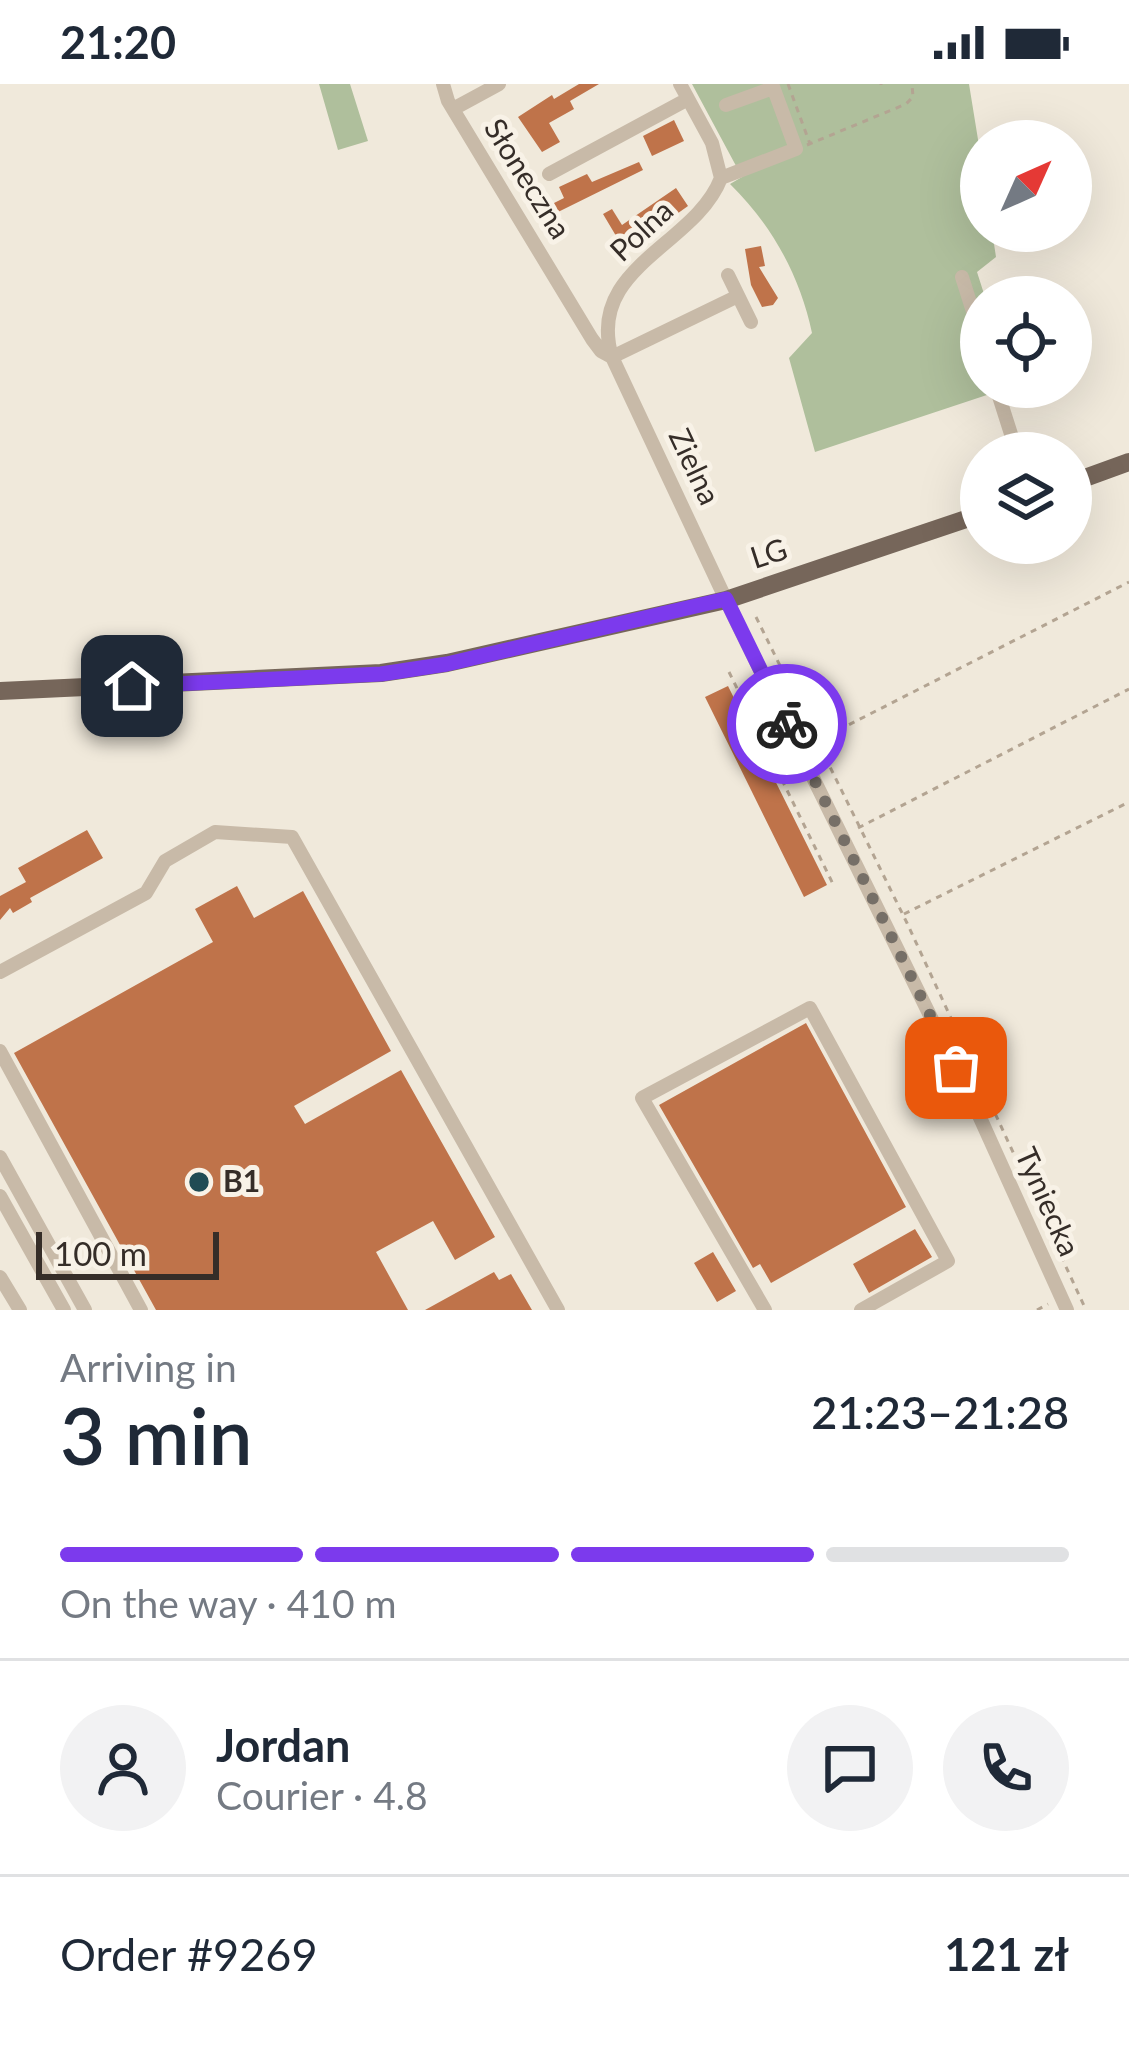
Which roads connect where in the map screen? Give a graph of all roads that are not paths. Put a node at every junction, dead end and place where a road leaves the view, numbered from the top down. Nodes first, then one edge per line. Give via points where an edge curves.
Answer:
1 (443, 84) edge
2 (499, 84) edge
3 (680, 84) edge
4 (778, 85) edge
5 (688, 99) junction
6 (726, 105) dead end
7 (453, 109) junction
8 (549, 173) dead end
9 (721, 178) junction
10 (728, 275) dead end
11 (738, 296) junction
12 (751, 322) dead end
13 (612, 357) junction
14 (1129, 463) edge
15 (1092, 476) edge
16 (960, 521) edge
17 (726, 599) junction
18 (0, 691) edge
19 (0, 972) edge
20 (0, 1051) edge
21 (0, 1157) edge
22 (0, 1196) edge
23 (0, 1277) edge
24 (20, 1310) edge
25 (64, 1310) edge
26 (85, 1310) edge
27 (141, 1310) edge
28 (558, 1310) edge
29 (765, 1310) edge
30 (861, 1310) edge
31 (1066, 1310) edge

1 - 7 street, Słoneczna
2 - 7 street
3 - 5 street
4 - 6 street
4 - 9 street via 803,146
5 - 8 street
5 - 9 street
7 - 13 street, Słoneczna via 592,339
9 - 13 street, Polna via 702,211 624,284 608,319
10 - 11 street
11 - 12 street
11 - 13 street
13 - 17 street, Zielna
14 - 15 main road
16 - 17 main road, LG
17 - 18 main road, LG via 381,674
17 - 31 street, Tyniecka
19 - 28 street via 146,893 165,861 214,832 292,837
20 - 27 street
21 - 26 street
22 - 25 street
23 - 24 street
29 - 30 street via 642,1099 810,1008 949,1262

